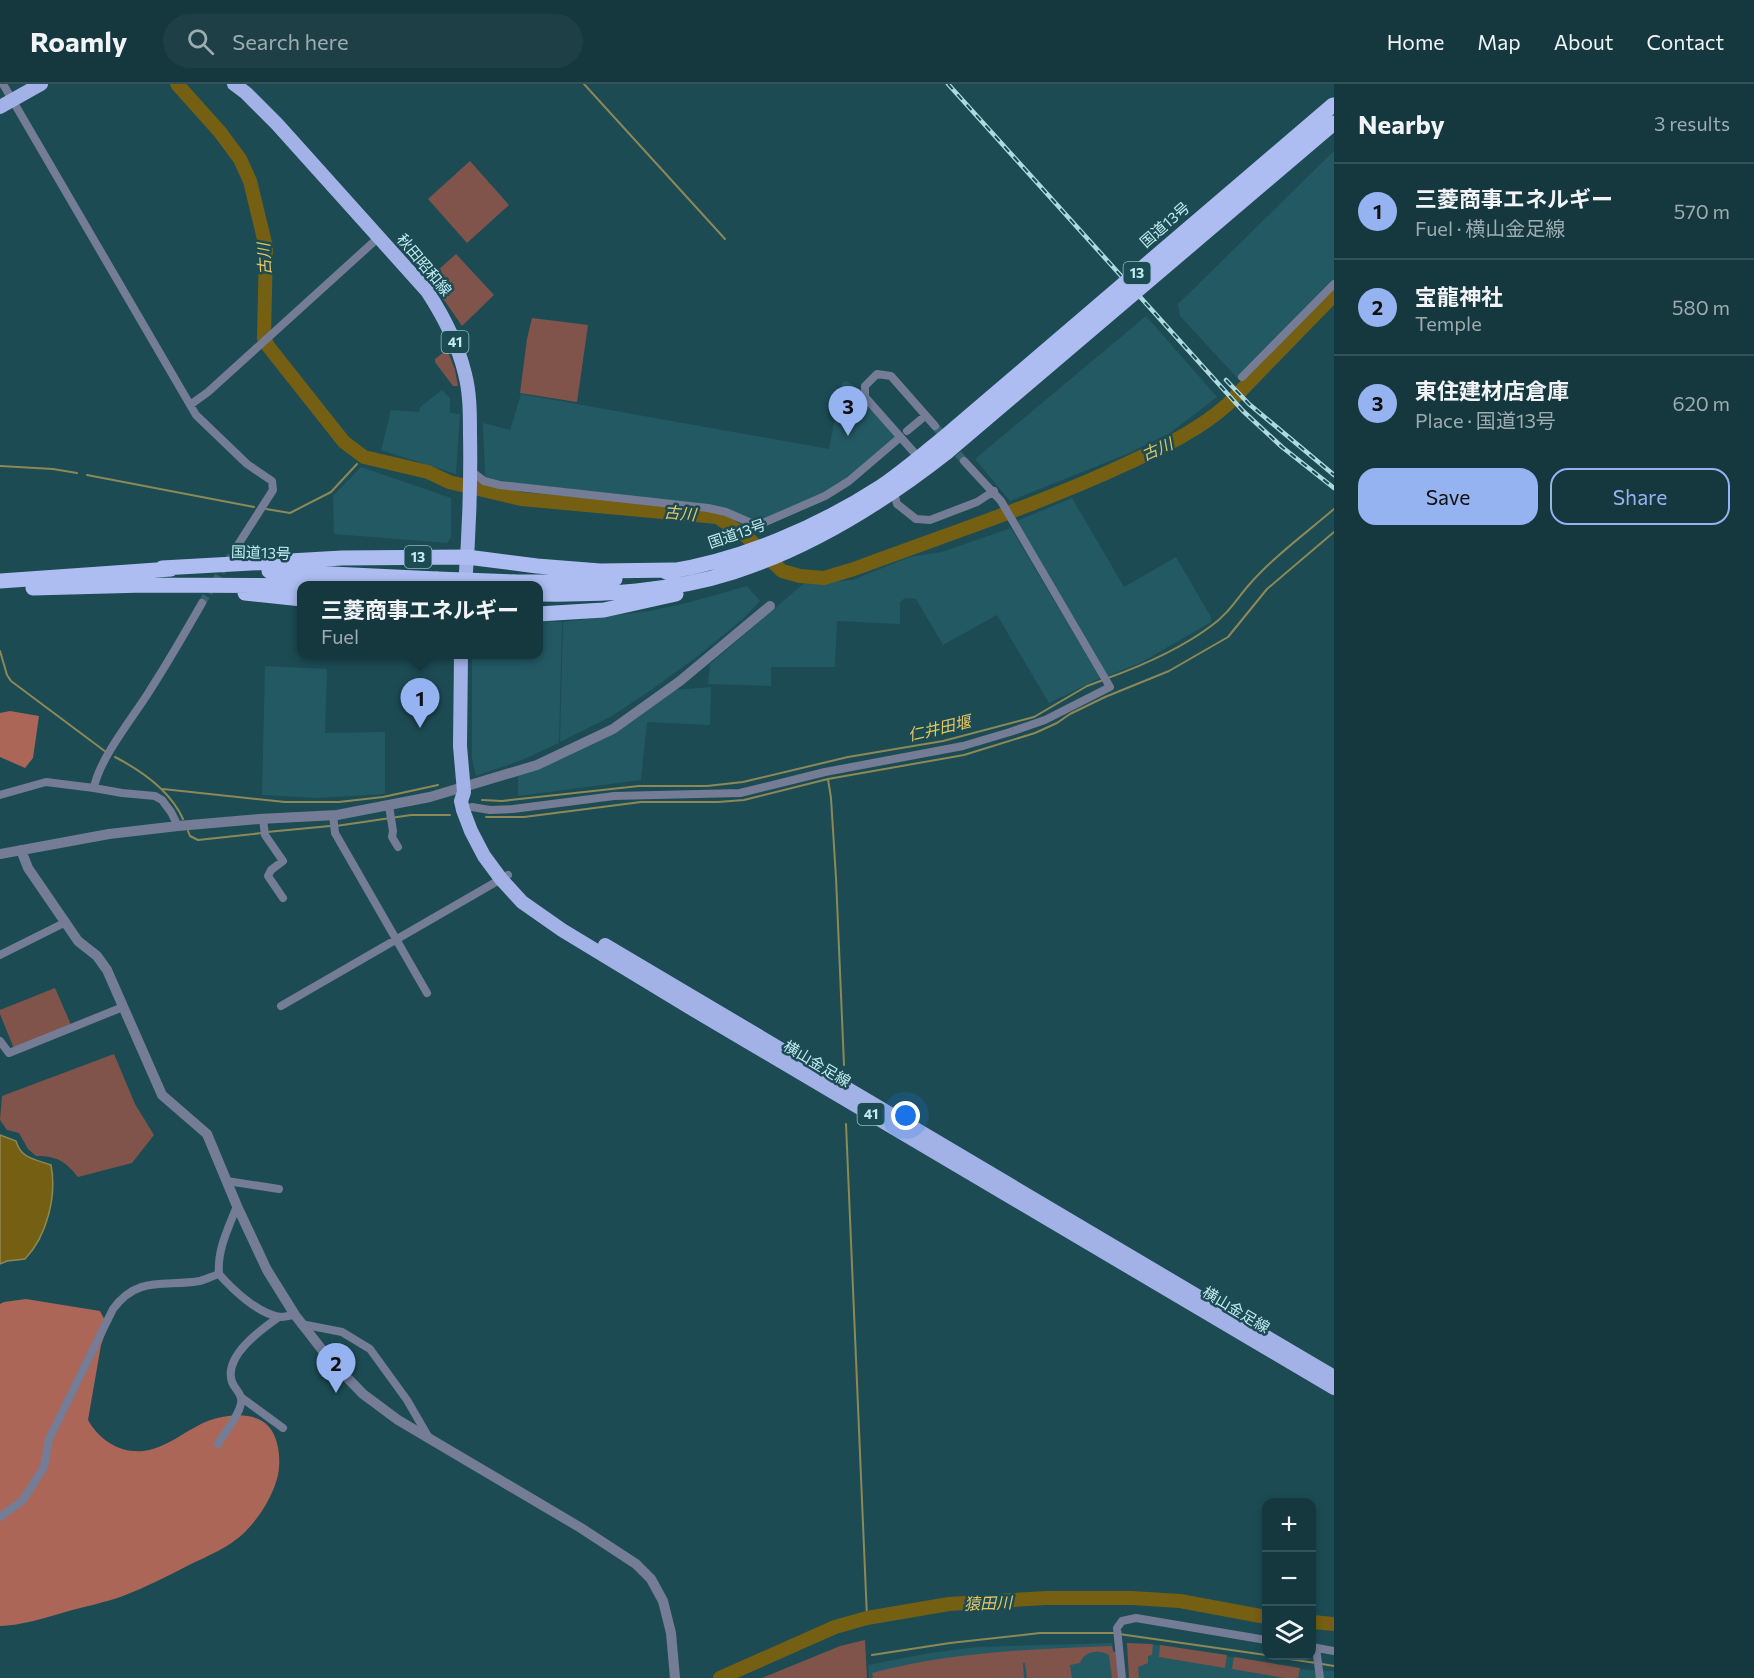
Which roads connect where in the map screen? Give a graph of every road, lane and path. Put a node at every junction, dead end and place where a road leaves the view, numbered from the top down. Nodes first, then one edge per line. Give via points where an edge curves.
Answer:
1 (3, 84) edge
2 (41, 84) edge
3 (234, 84) edge
4 (6, 103) edge
5 (1334, 104) edge
6 (1334, 123) edge
7 (379, 237) junction
8 (1334, 284) edge
9 (1242, 377) dead end
10 (190, 405) junction
11 (925, 416) junction
12 (935, 426) tunnel mouth
13 (907, 431) dead end
14 (897, 440) dead end
15 (944, 447) junction
16 (919, 458) junction
17 (963, 461) tunnel mouth
18 (471, 471) junction
19 (994, 492) junction
20 (894, 493) junction
21 (773, 550) junction
22 (234, 551) tunnel mouth
23 (467, 556) junction
24 (752, 558) junction
25 (162, 568) junction
26 (674, 570) junction
27 (732, 573) junction
28 (0, 581) edge
29 (465, 581) edge
30 (488, 581) edge
31 (543, 582) edge
32 (145, 585) junction
33 (297, 585) edge
34 (0, 591) edge
35 (543, 594) edge
36 (297, 598) edge
37 (202, 603) tunnel mouth
38 (770, 606) dead end
39 (543, 614) edge
40 (461, 659) edge
41 (94, 788) junction
42 (464, 790) junction
43 (0, 795) edge
44 (471, 807) junction
45 (390, 814) junction
46 (333, 822) junction
47 (178, 826) junction
48 (264, 827) junction
49 (398, 847) dead end
50 (21, 850) junction
51 (0, 854) edge
52 (505, 877) junction
53 (283, 898) dead end
54 (66, 922) junction
55 (395, 940) junction
56 (0, 955) edge
57 (427, 993) dead end
58 (281, 1006) dead end
59 (123, 1007) junction
60 (0, 1041) edge
61 (227, 1181) junction
62 (279, 1189) dead end
63 (237, 1206) junction
64 (219, 1274) junction
65 (279, 1317) junction
66 (298, 1319) junction
67 (1334, 1377) edge
68 (1334, 1388) edge
69 (242, 1398) junction
70 (283, 1428) dead end
71 (429, 1439) junction
72 (218, 1444) dead end
73 (0, 1517) edge
74 (1262, 1639) edge
75 (1316, 1647) edge
76 (1334, 1651) edge
77 (1316, 1654) edge
78 (1320, 1674) edge
79 (675, 1678) edge
80 (1122, 1678) edge

1 - 4 street
2 - 4 main road
3 - 7 main road, 秋田昭和線 / 41 via 277,124
4 - 10 street
5 - 15 highway, 国道13号 / 13, bridge
6 - 15 highway, 国道13号 / 13, bridge
7 - 10 street
7 - 18 main road, 秋田昭和線 / 41 via 427,291 455,341 470,406
8 - 9 street
10 - 22 street via 220,440 272,481 273,490
11 - 12 street
11 - 13 street
11 - 16 street via 887,374 878,374 865,386 865,397
14 - 18 street via 825,496 763,523 751,523 708,508 500,485 484,481
15 - 16 highway, 国道13号 / 13
15 - 20 highway, 国道13号 / 13
16 - 21 highway, 国道13号 / 13 via 883,485
17 - 19 street
18 - 23 main road, 秋田昭和線 / 41
19 - 20 street via 930,520 916,519 897,504
19 - 44 street via 1110,687 1045,720 963,746 740,793 614,796 513,809
20 - 21 highway, 国道13号 / 13 via 830,531
21 - 24 highway, 国道13号 / 13
23 - 25 highway, 13
23 - 26 highway, 13 via 600,571
23 - 29 main road, 41
24 - 26 highway, 国道13号 / 13
24 - 27 highway, 国道13号 / 13
25 - 28 highway, 国道13号 / 13
25 - 30 highway, 国道13号 / 13, bridge
26 - 31 highway, 国道13号 / 13, bridge via 577,582
27 - 35 highway, 国道13号 / 13 via 627,592
27 - 39 highway, 13 via 695,590 604,610
32 - 33 highway, 国道13号
32 - 34 highway, 国道13号
32 - 36 highway
37 - 41 street via 111,751
38 - 42 street via 680,681 613,729 537,765
40 - 42 main road, 横山金足線 / 41
41 - 43 street via 46,782
41 - 47 street via 155,796 162,800
42 - 44 main road, 横山金足線 / 41
42 - 45 street
42 - 52 main road, 横山金足線 / 41 via 461,801 471,831 484,856
44 - 52 main road, 横山金足線 / 41
45 - 46 street
45 - 49 street via 392,837
46 - 48 street
46 - 55 street
47 - 48 street
47 - 50 street
48 - 53 street via 283,861 268,876
50 - 51 street
50 - 54 street via 28,868
52 - 55 street
52 - 67 main road, 横山金足線 / 41 via 561,919
52 - 68 main road, 横山金足線 / 41 via 522,902 562,930
54 - 56 street
54 - 59 street via 78,941 107,970
55 - 57 street
55 - 58 street
59 - 60 street via 9,1053
59 - 61 street via 162,1095 207,1134
61 - 62 street
61 - 63 street
63 - 64 street via 224,1236
63 - 66 street via 267,1270
64 - 65 street via 242,1298
64 - 73 street via 200,1281 152,1283 119,1301 49,1439 44,1467 23,1500
65 - 66 street
65 - 69 street via 252,1337 234,1362 232,1380
66 - 71 street via 346,1378
66 - 71 street via 342,1332 370,1349
69 - 70 street
69 - 72 street
71 - 79 street via 636,1564 651,1579 663,1601
74 - 80 street via 1136,1618 1122,1621 1117,1633
75 - 76 street
77 - 78 street

